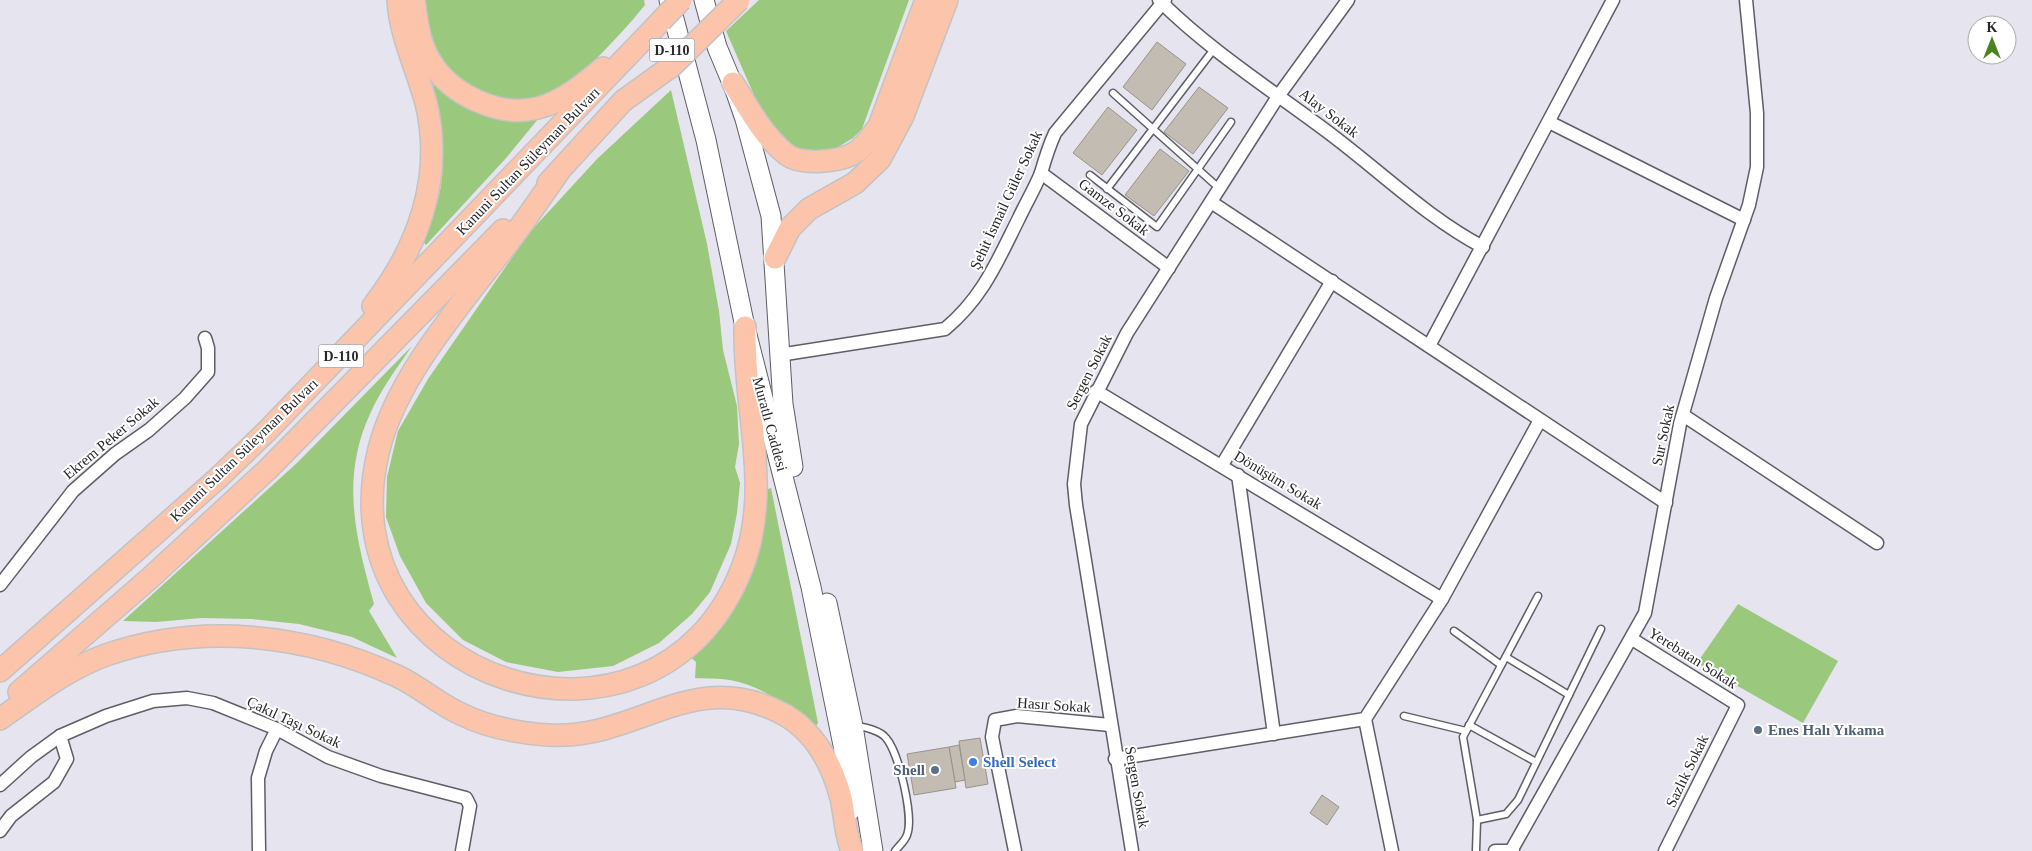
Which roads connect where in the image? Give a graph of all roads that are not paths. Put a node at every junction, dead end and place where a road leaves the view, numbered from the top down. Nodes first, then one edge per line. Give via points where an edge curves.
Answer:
1 (398, 0) edge
2 (414, 0) edge
3 (669, 0) edge
4 (681, 0) edge
5 (704, 0) edge
6 (720, 0) edge
7 (739, 0) edge
8 (926, 0) edge
9 (946, 0) edge
10 (1348, 0) edge
11 (1614, 0) edge
12 (1746, 0) edge
13 (1162, 1) edge
14 (662, 21) junction
15 (1214, 48) junction
16 (733, 83) junction
17 (1113, 94) dead end
18 (1279, 94) junction
19 (624, 101) junction
20 (1231, 122) dead end
21 (1549, 122) junction
22 (1151, 128) junction
23 (1198, 170) junction
24 (558, 173) junction
25 (1041, 173) junction
26 (1090, 175) dead end
27 (1107, 189) junction
28 (1220, 189) junction
29 (1212, 202) junction
30 (1744, 220) junction
31 (1483, 248) junction
32 (775, 258) junction
33 (1169, 268) junction
34 (1332, 281) junction
35 (745, 327) junction
36 (204, 338) dead end
37 (1429, 346) junction
38 (779, 355) junction
39 (336, 362) junction
40 (1096, 391) junction
41 (1683, 415) junction
42 (1540, 420) junction
43 (1222, 465) junction
44 (1238, 475) junction
45 (1666, 503) junction
46 (1878, 543) dead end
47 (0, 585) edge
48 (1538, 596) dead end
49 (1442, 599) junction
50 (1601, 629) dead end
51 (1454, 631) dead end
52 (1632, 639) junction
53 (1506, 657) junction
54 (1501, 665) junction
55 (0, 671) edge
56 (1569, 695) junction
57 (1738, 705) joint
58 (0, 709) edge
59 (1404, 716) dead end
60 (1365, 719) junction
61 (0, 720) edge
62 (1110, 725) junction
63 (853, 726) junction
64 (1468, 728) junction
65 (277, 729) junction
66 (1274, 734) junction
67 (60, 736) junction
68 (1115, 759) junction
69 (1536, 762) junction
70 (0, 785) edge
71 (1477, 820) junction
72 (0, 831) edge
73 (259, 851) edge
74 (462, 851) edge
75 (852, 851) edge
76 (856, 851) edge
77 (873, 851) edge
78 (895, 851) edge
79 (1016, 851) edge
80 (1132, 851) edge
81 (1392, 851) edge
82 (1476, 851) edge
83 (1495, 851) edge
84 (1512, 851) edge
85 (1665, 851) edge

1 - 39 highway via 405,38 429,121 429,188 417,233 404,260 391,283 351,334
2 - 14 highway via 421,42 432,63 451,84 472,98 491,106 512,109 537,108 558,101
3 - 35 main road, Muratlı Caddesi via 706,140
4 - 14 highway, D-110, bridge
5 - 16 main road, Muratlı Caddesi via 717,47
6 - 19 highway, D-110, bridge
7 - 19 highway, bridge via 673,65
8 - 16 highway via 879,126 855,153 823,162 787,156 760,125
9 - 32 highway via 903,116 880,159 855,183 809,209 790,228
10 - 18 street, Sergen Sokak
11 - 21 street
12 - 30 street, Sur Sokak via 1757,114 1757,166
13 - 15 street, Alay Sokak
13 - 25 street, Şehit İsmail Güler Sokak via 1055,133
14 - 39 highway, Kanuni Sultan Süleyman Bulvarı / D-110
15 - 18 street, Alay Sokak
15 - 22 lane
16 - 32 main road, Muratlı Caddesi via 771,216
17 - 22 lane
18 - 28 street, Sergen Sokak
18 - 31 street, Alay Sokak via 1441,222
19 - 24 highway, Kanuni Sultan Süleyman Bulvarı / D-110
20 - 23 lane
21 - 30 street
21 - 31 street
22 - 23 lane
22 - 27 lane
23 - 27 lane via 1157,227
23 - 28 lane
24 - 35 highway via 461,302 411,376 387,421 378,451 372,506 381,558 404,605 449,652 509,681 545,689 589,689 649,671 675,656 704,632 742,570 753,535 758,489 744,360
24 - 58 highway, Kanuni Sultan Süleyman Bulvarı / D-110 via 267,470
25 - 33 street, Gamze Sokak
25 - 38 street, Şehit İsmail Güler Sokak via 979,295 945,330
26 - 27 lane
28 - 29 street, Sergen Sokak
29 - 33 street, Sergen Sokak
29 - 34 street
30 - 41 street, Sur Sokak via 1716,298
31 - 37 street
32 - 38 main road, Muratlı Caddesi
33 - 40 street, Sergen Sokak via 1127,333
34 - 37 street
34 - 43 street
35 - 76 main road, Muratlı Caddesi via 811,586 845,755
36 - 47 street, Ekrem Peker Sokak via 208,348 208,372 149,430 72,491
37 - 42 street
38 - 63 main road, Muratlı Caddesi via 794,470 828,606
39 - 55 highway, Kanuni Sultan Süleyman Bulvarı / D-110 via 218,478
40 - 43 street, Dönüşüm Sokak
40 - 62 street, Sergen Sokak via 1081,424 1074,484
41 - 45 street, Sur Sokak
41 - 46 street
42 - 45 street
42 - 49 street
43 - 44 street, Dönüşüm Sokak
44 - 49 street, Dönüşüm Sokak
44 - 66 street
45 - 52 street, Sur Sokak via 1644,613
48 - 53 lane
49 - 60 street
50 - 56 lane
51 - 54 lane
52 - 57 street, Yerebatan Sokak
52 - 84 street, Sur Sokak
53 - 54 lane
53 - 56 lane
54 - 64 lane
56 - 69 lane
57 - 85 street, Sazlık Sokak
59 - 64 lane
60 - 66 street
60 - 81 street
61 - 75 highway via 60,678 105,656 166,640 201,636 269,638 310,645 400,677 461,714 518,732 576,734 596,731 680,702 727,697 760,704 806,730 835,778
62 - 68 street, Sergen Sokak
62 - 79 street, Hasır Sokak via 1017,716 995,720 992,737
63 - 77 main road, Muratlı Caddesi
63 - 78 lane via 885,736 893,748 909,814 907,835
64 - 69 lane
64 - 71 lane via 1463,737
65 - 67 street, Çakıl Taşı Sokak via 213,703 187,698 153,701 106,716
65 - 73 street via 258,778
65 - 74 street, Çakıl Taşı Sokak via 328,757 404,784 466,798 470,806
66 - 68 street
67 - 70 street, Çakıl Taşı Sokak
67 - 72 street via 67,759 54,782 11,816
68 - 80 street, Sergen Sokak
69 - 71 lane via 1518,800 1506,814
71 - 82 lane
83 - 84 street

